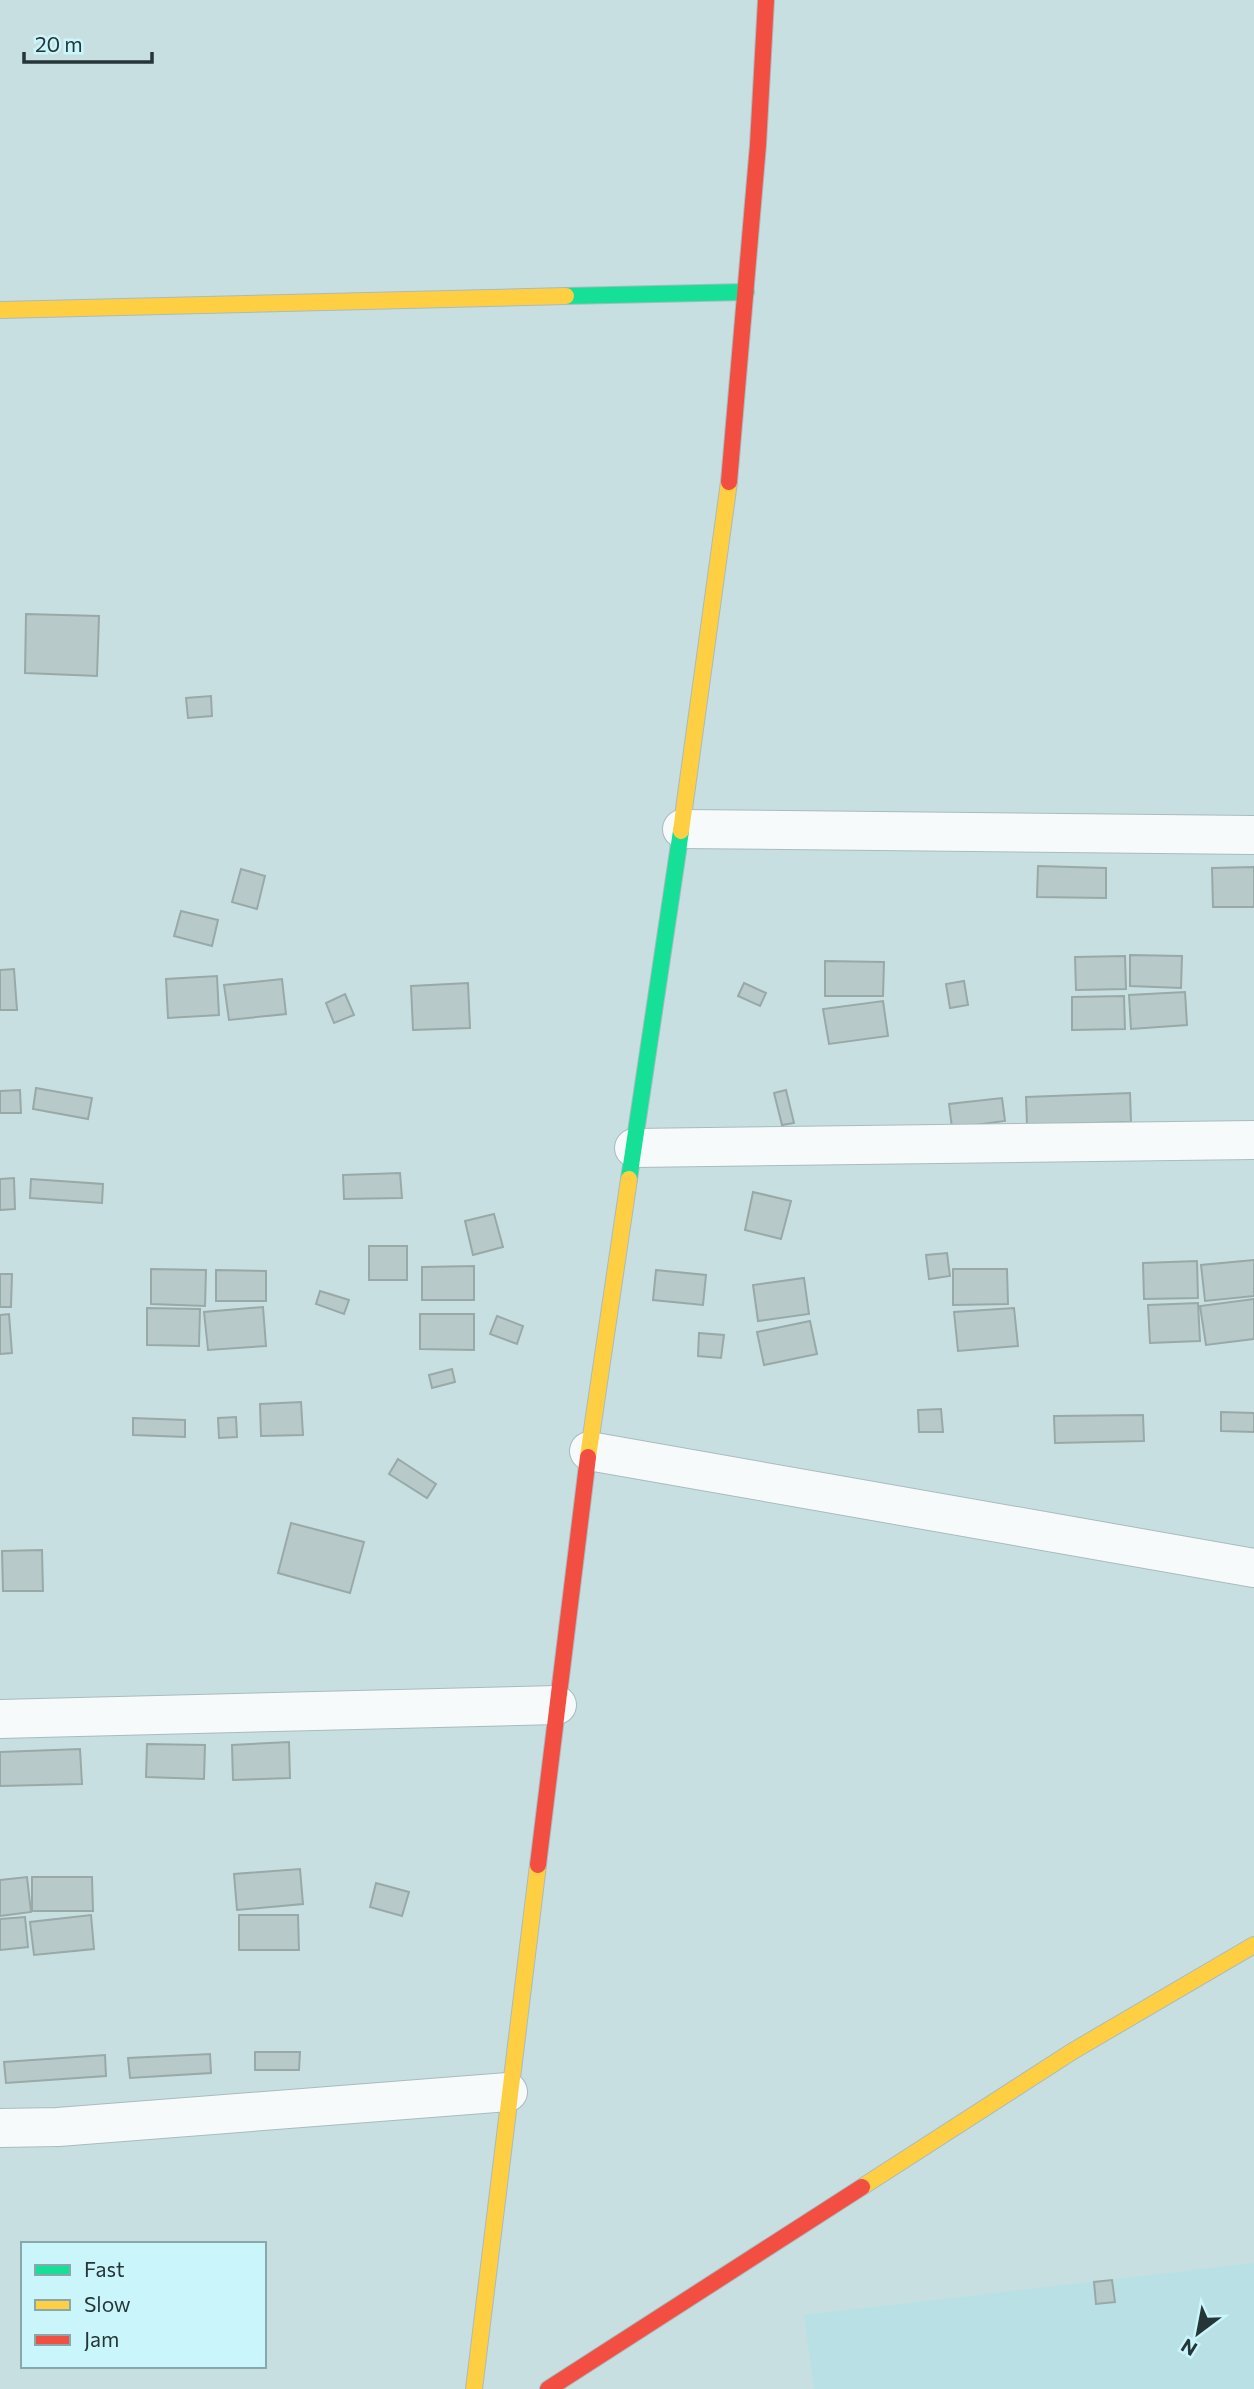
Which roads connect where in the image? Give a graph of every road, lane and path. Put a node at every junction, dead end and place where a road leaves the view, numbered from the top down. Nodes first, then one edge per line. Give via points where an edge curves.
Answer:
1 (765, 0) edge
2 (746, 292) junction
3 (0, 310) edge
4 (681, 829) junction
5 (1254, 835) edge
6 (1254, 1140) edge
7 (634, 1148) junction
8 (589, 1451) junction
9 (1254, 1568) edge
10 (557, 1705) junction
11 (0, 1719) edge
12 (1254, 1945) edge
13 (508, 2092) junction
14 (0, 2128) edge
15 (474, 2389) edge
16 (548, 2389) edge

1 - 2 street
2 - 3 street
2 - 4 street via 733,452
4 - 5 street
4 - 7 street
6 - 7 street
7 - 8 street
8 - 9 street
8 - 10 street
10 - 11 street
10 - 13 street
12 - 16 street via 1073,2052
13 - 14 street
13 - 15 street

